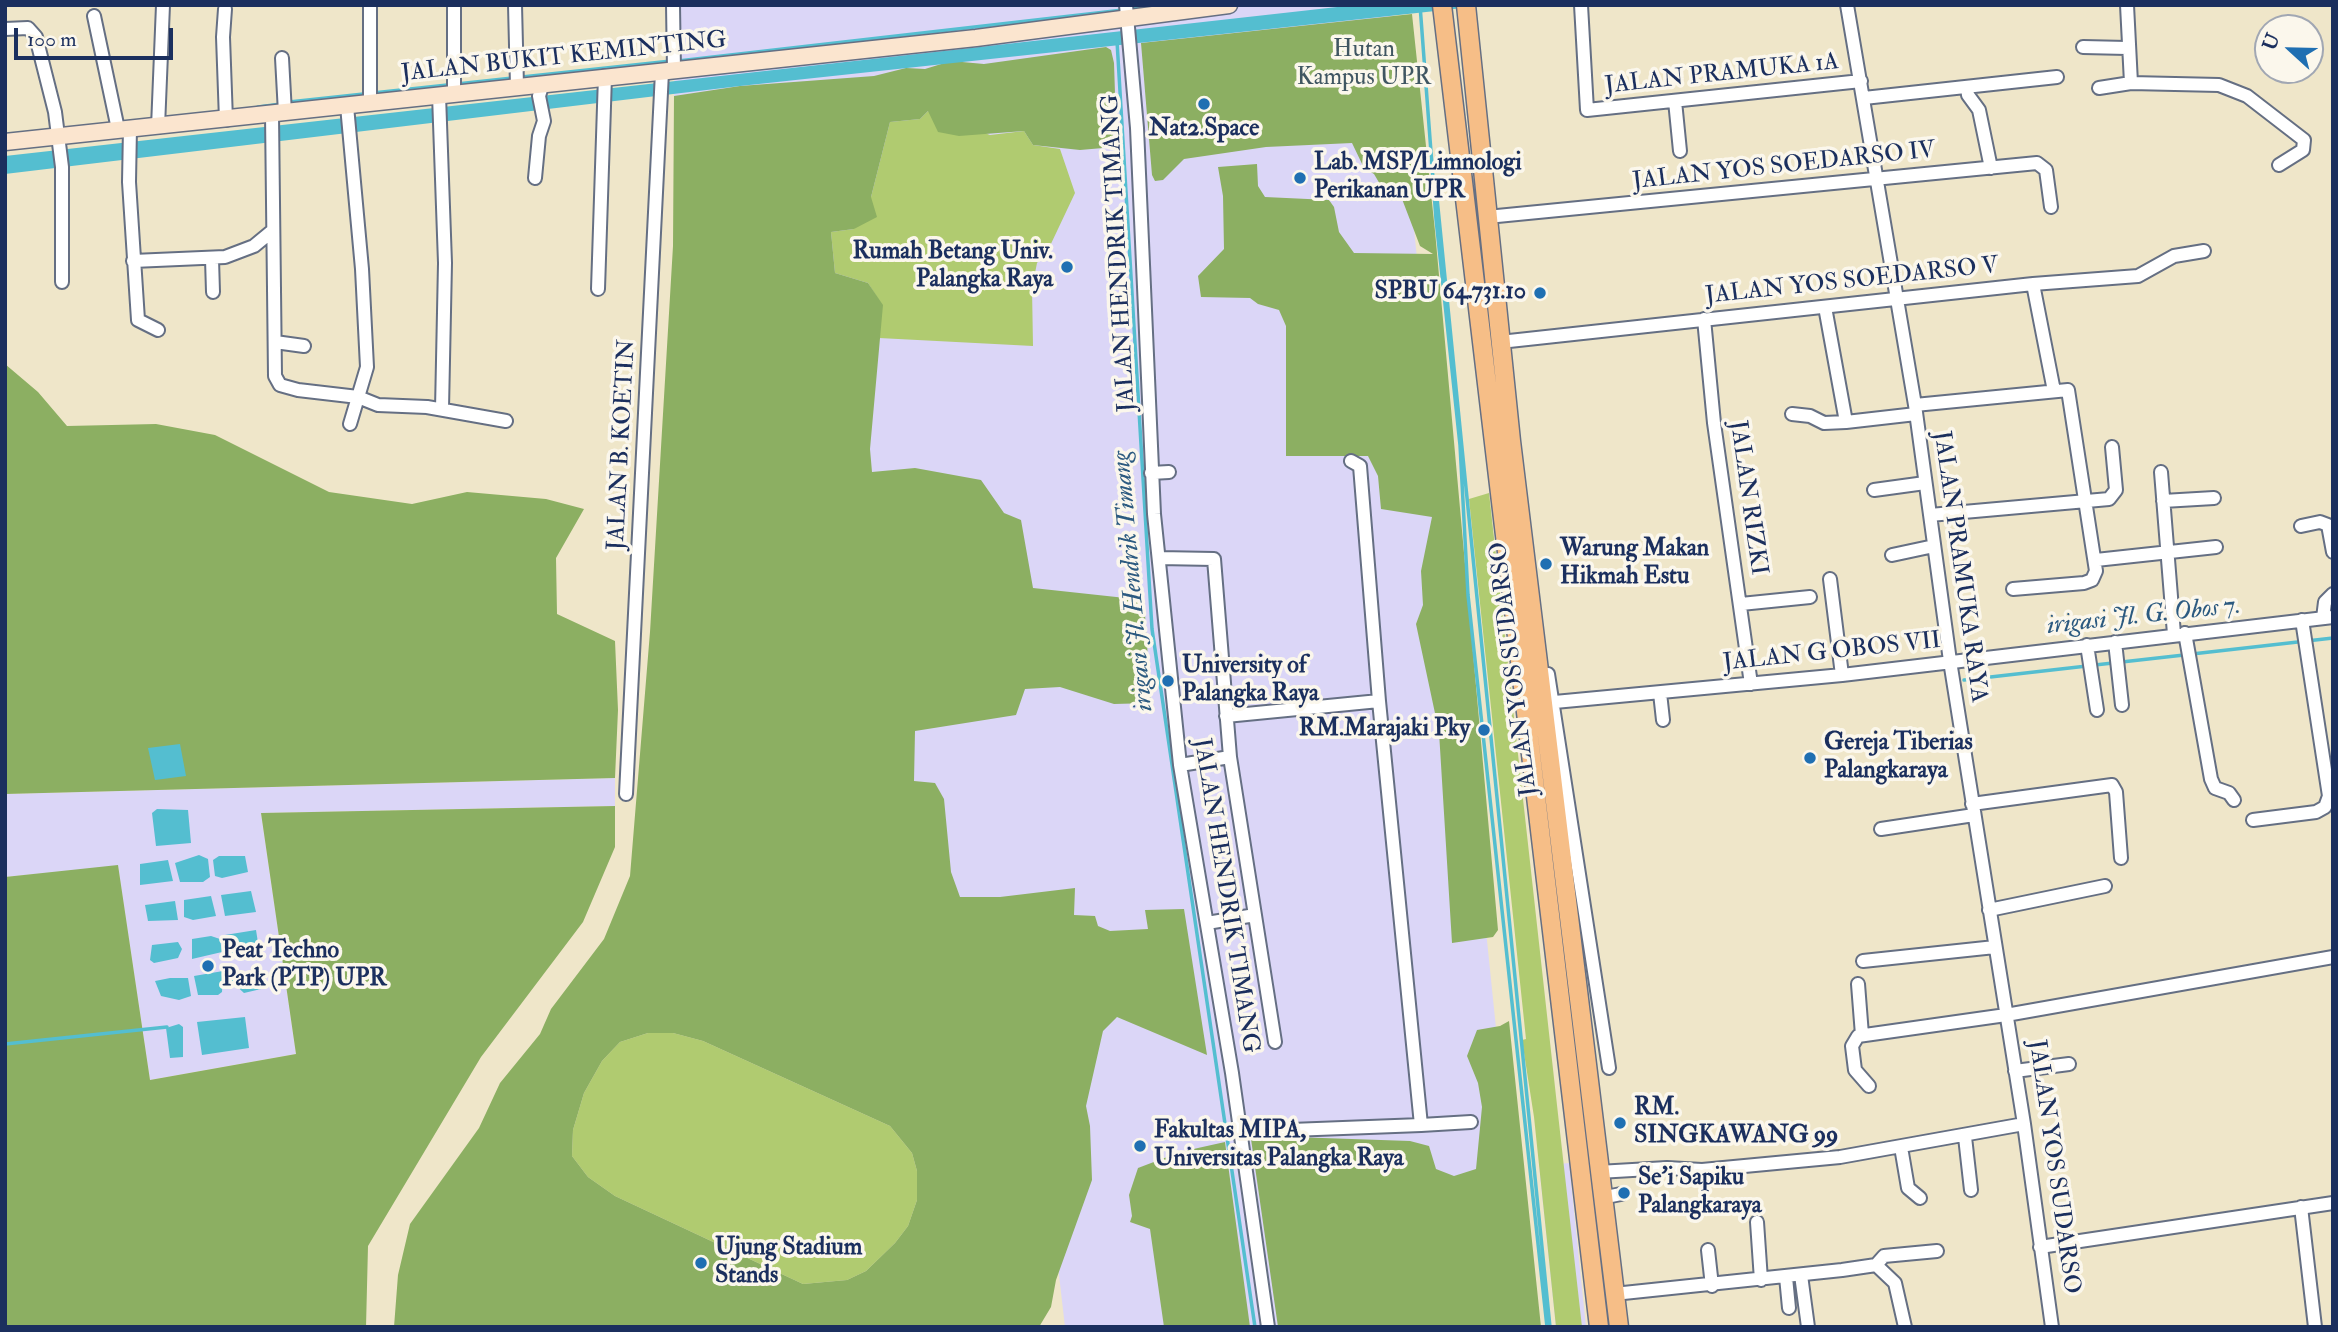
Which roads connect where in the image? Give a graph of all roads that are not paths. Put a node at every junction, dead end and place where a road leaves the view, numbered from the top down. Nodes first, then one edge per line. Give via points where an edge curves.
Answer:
1 (163, 5) edge
2 (370, 5) edge
3 (454, 5) edge
4 (515, 5) edge
5 (673, 5) edge
6 (1229, 5) edge
7 (1581, 5) edge
8 (1847, 5) edge
9 (2127, 5) edge
10 (1466, 8) edge
11 (225, 9) dead end
12 (1442, 9) edge
13 (94, 16) dead end
14 (1128, 21) edge
15 (5, 29) edge
16 (2083, 47) dead end
17 (2127, 48) junction
18 (282, 58) dead end
19 (666, 75) junction
20 (2057, 77) dead end
21 (1861, 81) junction
22 (605, 83) junction
23 (2131, 83) junction
24 (517, 86) junction
25 (1966, 87) junction
26 (2099, 88) dead end
27 (541, 96) junction
28 (1864, 97) junction
29 (444, 99) junction
30 (1675, 101) junction
31 (370, 102) junction
32 (348, 112) junction
33 (277, 118) junction
34 (226, 120) junction
35 (158, 127) junction
36 (126, 133) junction
37 (5, 142) edge
38 (60, 143) junction
39 (1681, 151) dead end
40 (1480, 157) junction
41 (1461, 159) junction
42 (2279, 164) dead end
43 (1991, 168) junction
44 (535, 178) dead end
45 (1877, 179) junction
46 (2051, 207) dead end
47 (1487, 218) junction
48 (271, 232) junction
49 (2204, 251) dead end
50 (212, 259) junction
51 (133, 261) junction
52 (62, 282) dead end
53 (2033, 284) junction
54 (598, 289) dead end
55 (213, 292) dead end
56 (1896, 299) junction
57 (1825, 307) junction
58 (1704, 319) junction
59 (158, 330) dead end
60 (275, 342) junction
61 (1500, 342) junction
62 (304, 346) dead end
63 (2054, 391) junction
64 (358, 397) junction
65 (442, 409) junction
66 (1915, 409) junction
67 (1792, 414) dead end
68 (506, 421) dead end
69 (1846, 422) junction
70 (350, 424) dead end
71 (1511, 441) junction
72 (2112, 447) dead end
73 (1351, 461) dead end
74 (1151, 472) junction
75 (1169, 472) dead end
76 (2161, 472) dead end
77 (1516, 480) junction
78 (1498, 482) junction
79 (1925, 483) junction
80 (1874, 490) dead end
81 (2214, 498) dead end
82 (2087, 501) junction
83 (2164, 501) junction
84 (1930, 515) junction
85 (2301, 526) dead end
86 (1934, 546) junction
87 (2216, 547) dead end
88 (2168, 551) junction
89 (2333, 552) edge
90 (1892, 555) dead end
91 (1159, 558) junction
92 (2095, 560) junction
93 (1830, 579) dead end
94 (2013, 589) dead end
95 (2333, 594) edge
96 (1810, 597) dead end
97 (1741, 604) junction
98 (2328, 618) edge
99 (2302, 620) junction
100 (2180, 634) junction
101 (2115, 642) junction
102 (2087, 645) junction
103 (1950, 661) junction
104 (1842, 675) junction
105 (1751, 684) junction
106 (1660, 693) junction
107 (1378, 701) junction
108 (1544, 703) junction
109 (2122, 705) dead end
110 (2097, 710) dead end
111 (1226, 716) junction
112 (1663, 720) dead end
113 (1230, 757) junction
114 (1180, 765) junction
115 (626, 794) dead end
116 (2234, 800) dead end
117 (1973, 810) junction
118 (2253, 820) dead end
119 (1881, 829) dead end
120 (2121, 858) dead end
121 (2105, 886) dead end
122 (1989, 909) junction
123 (1255, 915) junction
124 (1207, 923) junction
125 (1562, 938) junction
126 (1994, 947) junction
127 (2333, 957) edge
128 (1863, 961) dead end
129 (1858, 984) dead end
130 (2006, 1015) junction
131 (1862, 1035) junction
132 (1275, 1042) dead end
133 (2069, 1064) dead end
134 (1609, 1068) dead end
135 (2015, 1071) junction
136 (1869, 1086) dead end
137 (1471, 1122) dead end
138 (2024, 1124) junction
139 (1421, 1125) junction
140 (1239, 1132) junction
141 (1965, 1137) junction
142 (1901, 1147) junction
143 (1598, 1172) junction
144 (1971, 1190) dead end
145 (1621, 1194) dead end
146 (1601, 1198) junction
147 (1920, 1198) dead end
148 (2333, 1203) edge
149 (2301, 1207) junction
150 (1757, 1222) dead end
151 (2040, 1247) junction
152 (1708, 1250) dead end
153 (1937, 1251) dead end
154 (1876, 1265) junction
155 (1801, 1275) junction
156 (1786, 1277) junction
157 (1761, 1280) junction
158 (1712, 1286) junction
159 (1615, 1294) junction
160 (1789, 1308) dead end
161 (1268, 1327) edge
162 (1599, 1327) edge
163 (1619, 1327) edge
164 (1808, 1327) edge
165 (1905, 1327) edge
166 (2052, 1327) edge
167 (2315, 1327) edge

1 - 35 street
2 - 31 street
3 - 29 street
4 - 24 street
5 - 19 street
6 - 14 main road, JALAN BUKIT KEMINTING
7 - 30 street, JALAN PRAMUKA 1A via 1587,110
8 - 21 street, JALAN PRAMUKA RAYA
9 - 17 street
10 - 40 main road, JALAN YOS SUDARSO
11 - 34 street
12 - 41 main road, JALAN YOS SUDARSO
13 - 36 street
14 - 19 main road, JALAN BUKIT KEMINTING
14 - 74 street, JALAN HENDRIK TIMANG
15 - 38 street via 20,27 36,37
16 - 17 street
17 - 23 street
18 - 33 street
19 - 22 main road, JALAN BUKIT KEMINTING
19 - 115 street, JALAN B. KOETIN
20 - 25 street
21 - 28 street, JALAN PRAMUKA RAYA
21 - 30 street, JALAN PRAMUKA 1A
22 - 27 main road, JALAN BUKIT KEMINTING
22 - 54 street
23 - 26 street
23 - 42 street via 2219,85 2247,96 2304,140 2303,150
24 - 27 main road, JALAN BUKIT KEMINTING
24 - 29 main road, JALAN BUKIT KEMINTING
25 - 28 street
25 - 43 street via 1980,114
27 - 44 street via 544,121
28 - 45 street, JALAN PRAMUKA RAYA
29 - 31 main road, JALAN BUKIT KEMINTING
29 - 65 street via 439,122 445,263
30 - 39 street
31 - 32 main road, JALAN BUKIT KEMINTING
32 - 33 main road, JALAN BUKIT KEMINTING
32 - 64 street via 367,367
33 - 34 main road, JALAN BUKIT KEMINTING
33 - 48 street
34 - 35 main road, JALAN BUKIT KEMINTING
35 - 36 main road, JALAN BUKIT KEMINTING
36 - 38 main road, JALAN BUKIT KEMINTING
36 - 51 street
37 - 38 main road, JALAN BUKIT KEMINTING
38 - 52 street
40 - 41 main road
40 - 47 main road, JALAN YOS SUDARSO
41 - 78 main road, JALAN YOS SUDARSO
43 - 45 street, JALAN YOS SOEDARSO IV
43 - 46 street, JALAN YOS SOEDARSO IV via 2041,164 2046,170
45 - 47 street, JALAN YOS SOEDARSO IV
45 - 56 street, JALAN PRAMUKA RAYA
47 - 61 main road, JALAN YOS SUDARSO
48 - 50 street via 239,254
48 - 60 street
49 - 53 street, JALAN YOS SOEDARSO V via 2174,256 2138,276
50 - 51 street
50 - 55 street
51 - 59 street via 138,320
53 - 56 street, JALAN YOS SOEDARSO V
53 - 63 street
56 - 57 street, JALAN YOS SOEDARSO V
56 - 66 street, JALAN PRAMUKA RAYA
57 - 58 street, JALAN YOS SOEDARSO V
57 - 69 street
58 - 61 street, JALAN YOS SOEDARSO V
58 - 97 street, JALAN RIZKI
60 - 62 street
60 - 64 street via 275,376 280,385
61 - 71 main road, JALAN YOS SUDARSO
63 - 66 street
63 - 82 street via 2068,390
64 - 65 street via 378,405
64 - 70 street
65 - 68 street
66 - 69 street
66 - 79 street, JALAN PRAMUKA RAYA
67 - 69 street via 1825,423
71 - 77 main road, JALAN YOS SUDARSO
71 - 134 street
72 - 82 street via 2115,494
73 - 107 street via 1360,466
74 - 75 street
74 - 91 street, JALAN HENDRIK TIMANG
76 - 83 street
77 - 78 main road
77 - 108 main road, JALAN YOS SUDARSO
78 - 125 main road, JALAN YOS SUDARSO
79 - 80 street
79 - 84 street, JALAN PRAMUKA RAYA
81 - 83 street
82 - 84 street
82 - 92 street
83 - 88 street
84 - 86 street, JALAN PRAMUKA RAYA
85 - 89 street via 2328,525
86 - 90 street
86 - 103 street, JALAN PRAMUKA RAYA
87 - 88 street
88 - 92 street
88 - 100 street
91 - 111 street via 1214,559
91 - 114 street, JALAN HENDRIK TIMANG
92 - 94 street via 2095,575 2088,582
93 - 104 street
95 - 98 street via 2325,602
96 - 97 street
97 - 105 street, JALAN RIZKI
98 - 99 street, JALAN G OBOS VII
99 - 100 street, JALAN G OBOS VII
99 - 118 street via 2329,796 2325,807 2316,811
100 - 101 street, JALAN G OBOS VII
100 - 116 street via 2211,779 2215,788
101 - 102 street, JALAN G OBOS VII
101 - 109 street
102 - 103 street, JALAN G OBOS VII
102 - 110 street
103 - 104 street, JALAN G OBOS VII
103 - 117 street, JALAN PRAMUKA RAYA
104 - 105 street, JALAN G OBOS VII
105 - 106 street, JALAN G OBOS VII
106 - 108 street, JALAN G OBOS VII
106 - 112 street
107 - 111 street
107 - 139 street
108 - 125 main road, JALAN YOS SUDARSO
111 - 113 street
113 - 114 street
113 - 123 street
114 - 124 street, JALAN HENDRIK TIMANG
117 - 119 street
117 - 120 street via 2112,785
117 - 122 street, JALAN PRAMUKA RAYA
121 - 122 street
122 - 126 street, JALAN PRAMUKA RAYA
123 - 124 street
123 - 132 street
124 - 140 street, JALAN HENDRIK TIMANG
125 - 143 main road, JALAN YOS SUDARSO
125 - 162 main road, JALAN YOS SUDARSO
126 - 128 street
126 - 130 street, JALAN PRAMUKA RAYA
127 - 130 street
129 - 131 street
130 - 131 street
130 - 135 street, JALAN YOS SUDARSO
131 - 136 street via 1852,1046 1857,1074
133 - 135 street
135 - 138 street, JALAN YOS SUDARSO
137 - 139 street
138 - 141 street
138 - 151 street, JALAN YOS SUDARSO
139 - 140 street
140 - 161 street, JALAN HENDRIK TIMANG
141 - 142 street
141 - 144 street
142 - 143 street via 1702,1170
142 - 147 street via 1908,1188
143 - 146 main road, JALAN YOS SUDARSO
145 - 146 street
146 - 159 main road, JALAN YOS SUDARSO
148 - 149 street
149 - 151 street
149 - 167 street
150 - 157 street
151 - 166 street, JALAN YOS SUDARSO
152 - 158 street
153 - 154 street via 1884,1256
154 - 155 street
154 - 165 street via 1895,1283
155 - 156 street
155 - 164 street
156 - 157 street
156 - 160 street
157 - 158 street
158 - 159 street
159 - 163 main road, JALAN YOS SUDARSO

